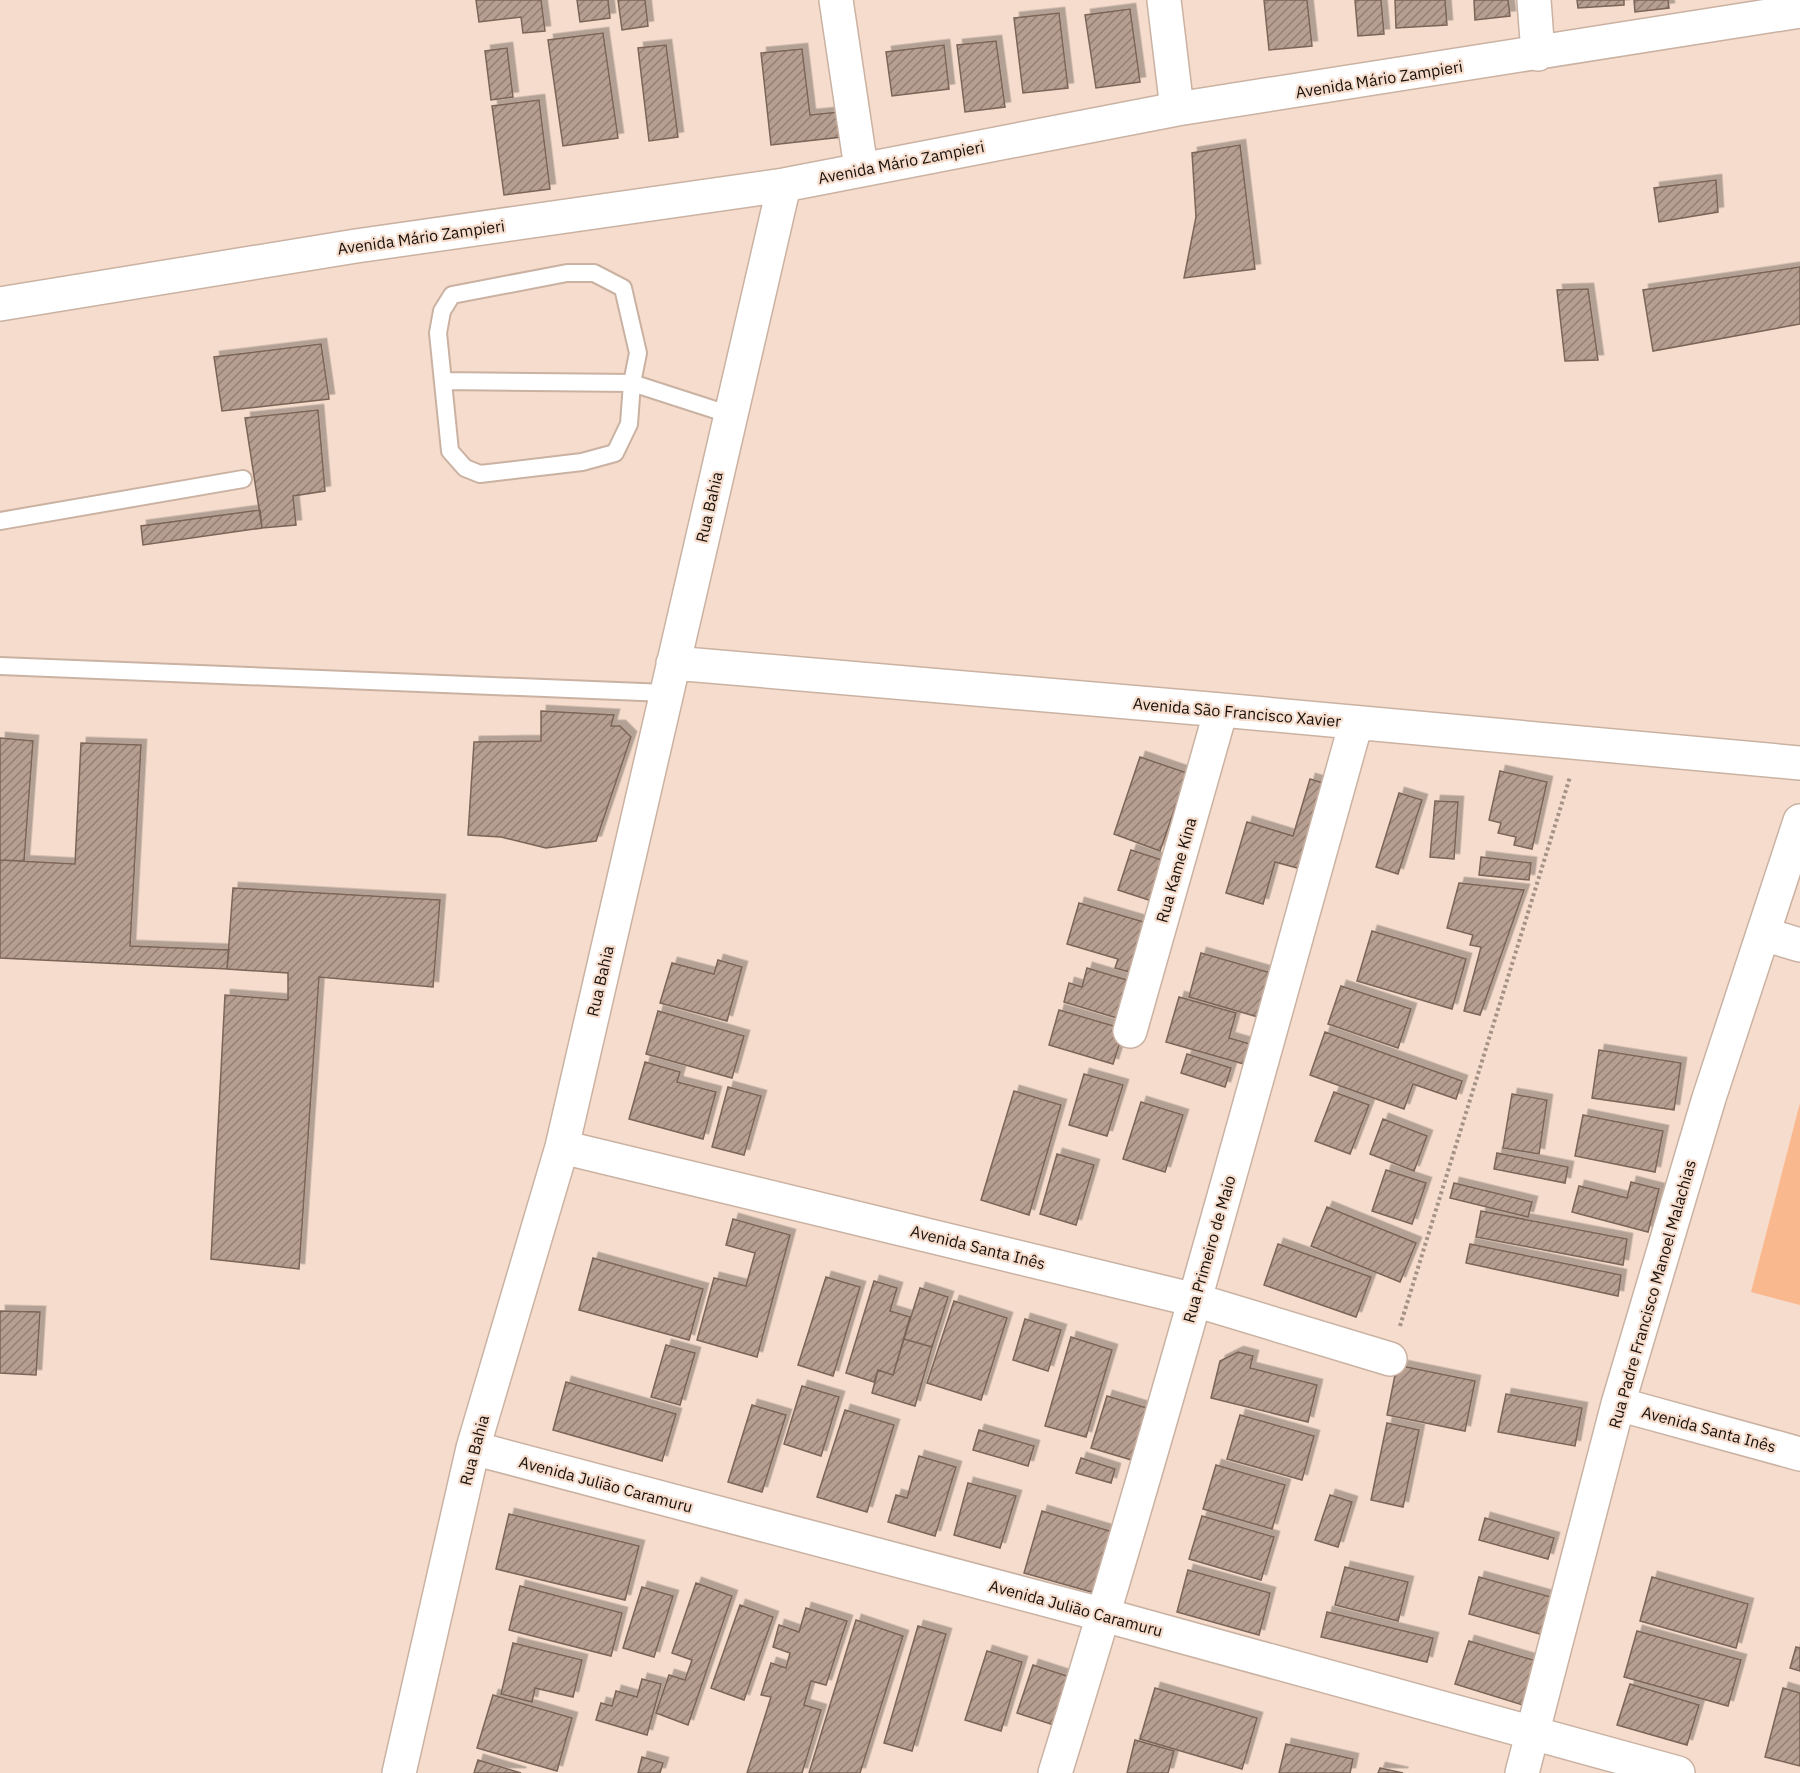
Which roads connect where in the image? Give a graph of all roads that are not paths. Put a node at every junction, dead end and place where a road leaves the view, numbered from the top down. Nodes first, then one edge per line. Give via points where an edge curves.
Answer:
1 (836, 0) edge
2 (1164, 0) edge
3 (1534, 0) edge
4 (1800, 11) edge
5 (1538, 54) junction
6 (1177, 109) junction
7 (861, 168) junction
8 (784, 185) junction
9 (0, 304) edge
10 (443, 381) junction
11 (632, 383) junction
12 (731, 415) junction
13 (243, 479) dead end
14 (0, 522) edge
15 (0, 666) edge
16 (670, 678) junction
17 (1221, 710) junction
18 (1356, 723) junction
19 (1800, 763) edge
20 (1800, 821) edge
21 (1763, 934) junction
22 (1800, 945) edge
23 (1130, 1031) dead end
24 (562, 1147) junction
25 (1195, 1300) junction
26 (1390, 1359) road end
27 (1618, 1404) junction
28 (473, 1448) junction
29 (1800, 1454) edge
30 (1104, 1616) junction
31 (1533, 1732) junction
32 (399, 1773) edge
33 (1055, 1773) edge
34 (1522, 1773) edge
35 (1678, 1773) edge

1 - 7 street
2 - 6 street
3 - 5 street
4 - 5 street, Avenida Mário Zampieri
5 - 6 street, Avenida Mário Zampieri
6 - 7 street, Avenida Mário Zampieri
7 - 8 street, Avenida Mário Zampieri
8 - 9 street, Avenida Mário Zampieri via 356,246
8 - 12 street, Rua Bahia
10 - 11 lane
10 - 11 lane via 450,451 465,468 480,474 582,462 615,453 629,424
10 - 11 lane via 438,333 442,311 452,295 567,273 594,273 623,288 638,352
11 - 12 lane
12 - 16 street, Rua Bahia
13 - 14 lane
15 - 16 lane
16 - 17 street, Avenida São Francisco Xavier
16 - 24 street, Rua Bahia
17 - 18 street, Avenida São Francisco Xavier
17 - 23 street, Rua Kame Kina
18 - 19 street, Avenida São Francisco Xavier
18 - 25 street, Rua Primeiro de Maio
20 - 21 street, Rua Padre Francisco Manoel Malachias
21 - 22 street
21 - 27 street, Rua Padre Francisco Manoel Malachias
24 - 25 street, Avenida Santa Inês
24 - 28 street, Rua Bahia
25 - 26 street, Avenida Santa Inês
25 - 30 street, Rua Primeiro de Maio
27 - 29 street, Avenida Santa Inês
27 - 31 street, Rua Padre Francisco Manoel Malachias
28 - 30 street, Avenida Julião Caramuru
28 - 32 street, Rua Bahia
30 - 31 street, Avenida Julião Caramuru
30 - 33 street, Rua Primeiro de Maio
31 - 34 street, Rua Padre Francisco Manoel Malachias
31 - 35 street, Avenida Julião Caramuru

